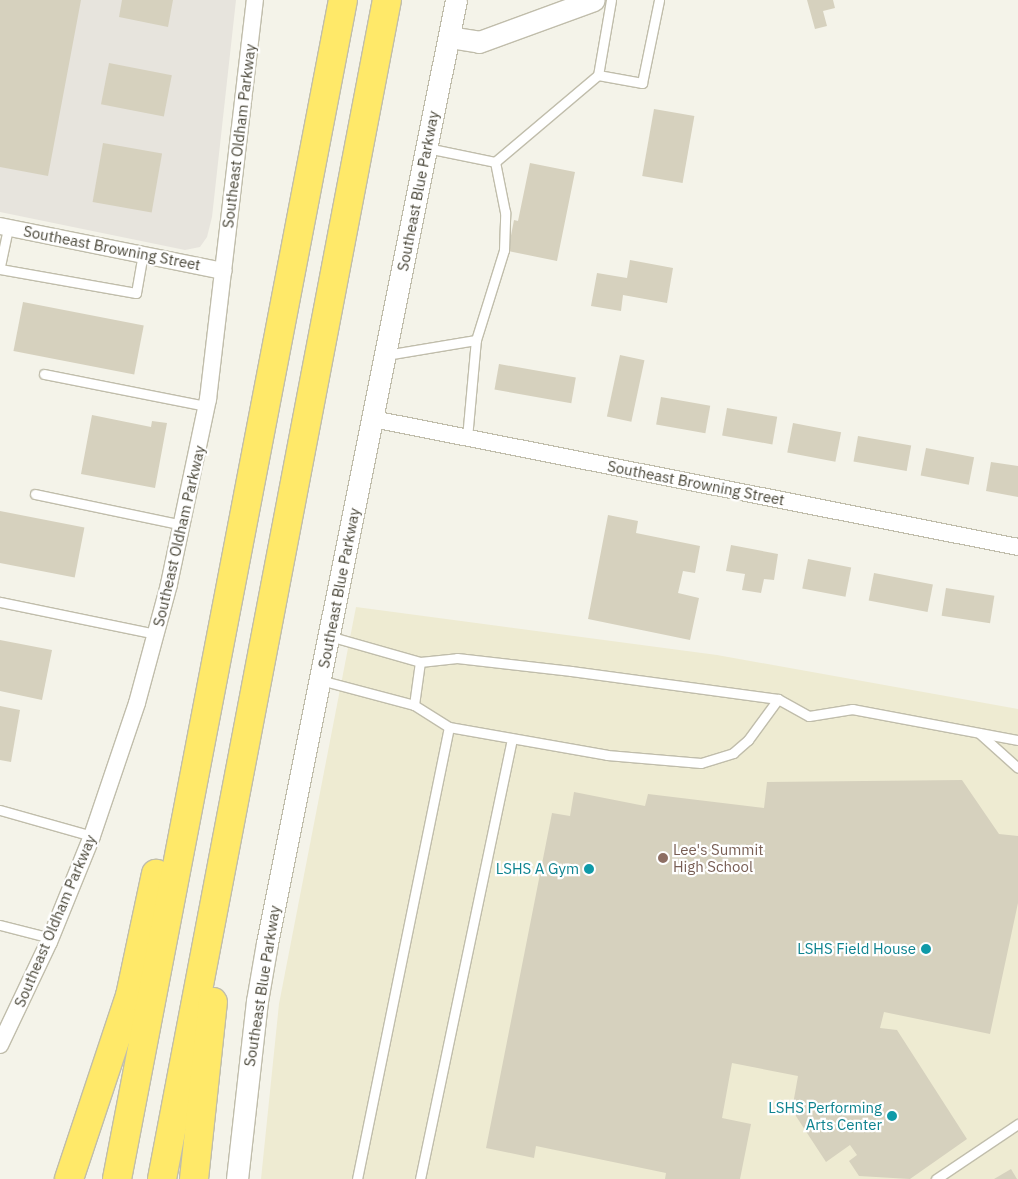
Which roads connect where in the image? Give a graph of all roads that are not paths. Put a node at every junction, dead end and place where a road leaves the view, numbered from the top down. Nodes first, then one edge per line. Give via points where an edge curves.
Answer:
1 (255, 0) edge
2 (343, 0) edge
3 (387, 0) edge
4 (456, 0) edge
5 (594, 0) edge
6 (611, 0) edge
7 (659, 0) edge
8 (449, 37) junction
9 (598, 75) junction
10 (427, 148) junction
11 (495, 162) junction
12 (4, 226) edge
13 (143, 254) junction
14 (0, 268) edge
15 (224, 271) junction
16 (476, 340) junction
17 (386, 355) junction
18 (44, 374) dead end
19 (206, 406) junction
20 (373, 419) junction
21 (467, 438) junction
22 (35, 494) dead end
23 (183, 525) junction
24 (1018, 547) edge
25 (0, 602) edge
26 (156, 634) junction
27 (329, 636) junction
28 (420, 662) junction
29 (320, 680) junction
30 (209, 695) junction
31 (778, 699) junction
32 (414, 705) junction
33 (449, 727) junction
34 (978, 732) junction
35 (247, 736) junction
36 (512, 739) junction
37 (1018, 740) edge
38 (1018, 768) edge
39 (0, 810) edge
40 (92, 836) junction
41 (0, 925) edge
42 (51, 938) junction
43 (0, 1045) edge
44 (1018, 1124) edge
45 (69, 1179) edge
46 (117, 1179) edge
47 (162, 1179) edge
48 (194, 1179) edge
49 (237, 1179) edge
50 (357, 1179) edge
51 (420, 1179) edge
52 (936, 1179) edge

1 - 15 street, Southeast Oldham Parkway
2 - 30 highway
3 - 35 highway
4 - 8 street, Southeast Blue Parkway
5 - 8 street via 479,42
6 - 9 lane
7 - 9 lane via 642,83
8 - 10 street, Southeast Blue Parkway
9 - 11 lane
10 - 11 lane
10 - 17 street, Southeast Blue Parkway
11 - 16 lane via 505,212 504,250
12 - 13 street, Southeast Browning Street
12 - 14 lane
13 - 14 lane via 136,293
13 - 15 street, Southeast Browning Street
15 - 19 street, Southeast Oldham Parkway
16 - 17 lane
16 - 21 lane
17 - 20 street, Southeast Blue Parkway
18 - 19 lane
19 - 23 street, Southeast Oldham Parkway
20 - 21 street, Southeast Browning Street
20 - 27 street, Southeast Blue Parkway
21 - 24 street, Southeast Browning Street
22 - 23 lane
23 - 26 street, Southeast Oldham Parkway
25 - 26 lane
26 - 40 street, Southeast Oldham Parkway via 134,712
27 - 28 lane
27 - 29 street, Southeast Blue Parkway
28 - 31 lane via 457,658 492,661
28 - 32 lane
29 - 32 lane
29 - 49 street, Southeast Blue Parkway via 257,1001
30 - 45 highway via 189,711 130,996
30 - 46 highway
31 - 34 lane via 809,716 852,709
31 - 36 lane via 748,740 733,753 701,763 607,755
32 - 33 lane
33 - 36 lane
33 - 50 lane
34 - 37 lane
34 - 38 lane
35 - 47 highway
35 - 48 highway via 259,760 214,994
36 - 51 lane
39 - 40 lane
40 - 42 street, Southeast Oldham Parkway
41 - 42 lane
42 - 43 street, Southeast Oldham Parkway
44 - 52 lane

